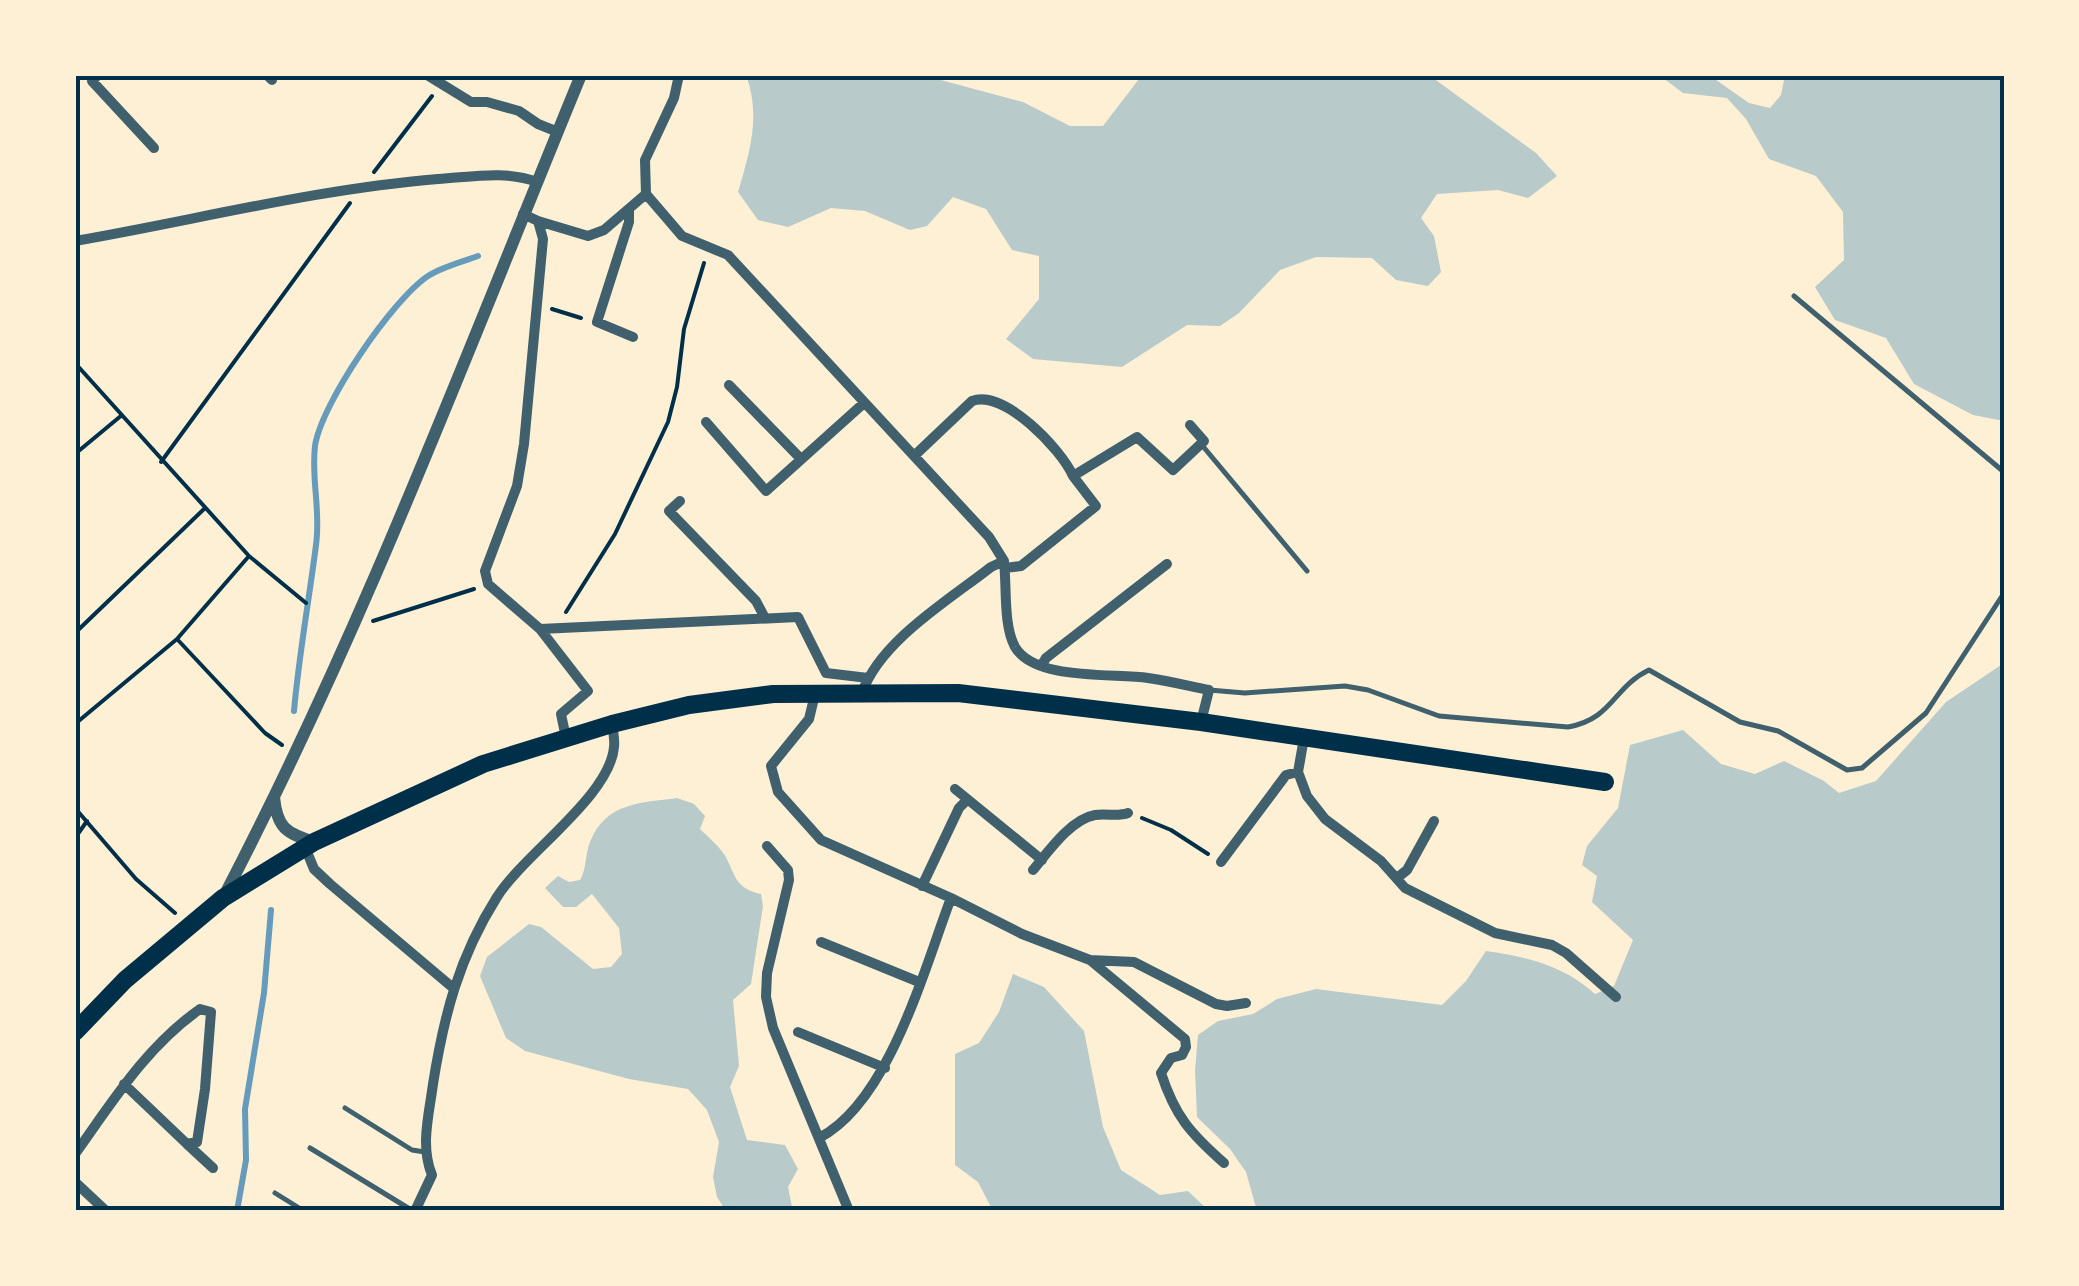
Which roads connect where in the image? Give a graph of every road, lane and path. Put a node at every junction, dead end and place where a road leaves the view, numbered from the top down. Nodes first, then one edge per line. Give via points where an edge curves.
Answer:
1 (98, 75) edge
2 (427, 75) edge
3 (580, 75) edge
4 (679, 75) edge
5 (441, 84) junction
6 (558, 132) junction
7 (154, 148) dead end
8 (537, 182) junction
9 (363, 185) junction
10 (646, 194) junction
11 (629, 210) junction
12 (523, 214) junction
13 (538, 220) junction
14 (75, 241) edge
15 (708, 248) junction
16 (1794, 296) dead end
17 (538, 306) junction
18 (596, 322) junction
19 (632, 337) dead end
20 (75, 363) edge
21 (729, 385) dead end
22 (864, 403) junction
23 (122, 415) junction
24 (706, 422) dead end
25 (1190, 424) dead end
26 (1201, 444) junction
27 (75, 454) edge
28 (914, 456) junction
29 (802, 459) junction
30 (161, 462) junction
31 (2004, 472) edge
32 (1073, 476) junction
33 (680, 501) dead end
34 (204, 508) junction
35 (248, 556) junction
36 (1167, 564) dead end
37 (1004, 565) junction
38 (1307, 571) dead end
39 (488, 584) junction
40 (2004, 593) edge
41 (306, 603) dead end
42 (765, 618) junction
43 (354, 627) junction
44 (540, 629) junction
45 (75, 633) edge
46 (178, 639) junction
47 (1041, 666) junction
48 (865, 685) junction
49 (1210, 690) junction
50 (815, 694) junction
51 (1201, 722) junction
52 (75, 724) edge
53 (612, 724) junction
54 (566, 738) junction
55 (1304, 738) junction
56 (294, 754) junction
57 (1298, 772) junction
58 (1605, 782) dead end
59 (955, 788) dead end
60 (274, 796) junction
61 (967, 800) junction
62 (75, 808) edge
63 (1128, 812) joint
64 (1434, 821) dead end
65 (88, 822) junction
66 (75, 838) edge
67 (309, 845) junction
68 (767, 846) dead end
69 (1042, 860) junction
70 (1221, 862) joint
71 (1033, 870) dead end
72 (1397, 878) junction
73 (922, 886) junction
74 (223, 898) junction
75 (951, 898) junction
76 (189, 926) junction
77 (822, 942) dead end
78 (1090, 960) junction
79 (918, 982) junction
80 (452, 987) junction
81 (1616, 997) dead end
82 (1246, 1004) dead end
83 (75, 1032) edge
84 (798, 1032) dead end
85 (886, 1068) junction
86 (124, 1084) junction
87 (345, 1108) dead end
88 (819, 1138) junction
89 (187, 1144) junction
90 (310, 1148) dead end
91 (425, 1152) junction
92 (75, 1154) edge
93 (1224, 1163) dead end
94 (213, 1168) dead end
95 (75, 1182) edge
96 (275, 1193) dead end
97 (106, 1211) edge
98 (304, 1211) edge
99 (414, 1211) edge
100 (850, 1211) edge

1 - 7 street via 92,82
2 - 5 street
3 - 6 street
4 - 10 street via 645,160
5 - 6 street via 471,102 519,111
5 - 9 path
6 - 8 street
8 - 9 street via 507,174
8 - 12 street
9 - 14 street
9 - 30 path
10 - 11 street
10 - 15 street via 682,236
11 - 13 street via 588,236
11 - 18 street
12 - 13 street
12 - 43 street
13 - 17 street
15 - 22 street via 728,256
15 - 44 path via 661,438 579,597
16 - 31 lane
17 - 18 path
17 - 39 street via 517,486 487,558
18 - 19 street
20 - 23 path
21 - 29 street
22 - 28 street
22 - 29 street
23 - 27 path
23 - 30 path
24 - 29 street via 766,491
25 - 26 street
26 - 32 street via 1173,470 1137,438
26 - 38 lane
28 - 32 street via 980,398 1002,402 1033,427
28 - 37 street via 989,537
30 - 34 path
32 - 37 street via 1096,506 1021,566
33 - 42 street via 669,511
34 - 35 path
34 - 45 path
35 - 41 path
35 - 46 path
36 - 47 street
37 - 47 street via 1014,646
37 - 48 street via 991,567 884,653
39 - 43 path
39 - 44 street
40 - 49 lane via 1926,712 1862,768 1847,770 1778,731 1740,722 1649,670 1635,676 1601,716 1568,727 1439,716 1345,686
42 - 44 street
42 - 48 street via 798,617 826,674
43 - 56 street
44 - 54 street via 588,690 562,714
46 - 52 path
46 - 56 path via 265,733
47 - 49 street
48 - 50 highway
48 - 51 highway
49 - 51 street
50 - 53 highway via 689,705
50 - 73 street via 809,719 770,766 778,792 822,840
51 - 55 highway
53 - 54 highway
53 - 80 street via 615,750 597,787 499,894
54 - 67 highway via 483,764
55 - 57 street
55 - 58 highway
56 - 60 street
57 - 70 street via 1286,775
57 - 72 street via 1325,819
59 - 61 street
60 - 67 street via 276,817
60 - 74 street
61 - 69 street
61 - 73 street
62 - 65 path
63 - 69 street via 1092,815
63 - 70 path
64 - 72 street
65 - 66 path
65 - 76 path via 136,879
67 - 74 highway
67 - 80 street via 314,869
68 - 88 street via 789,880 766,997
69 - 71 street
72 - 81 street via 1418,897 1494,933 1552,945
73 - 75 street
74 - 76 highway
75 - 78 street
75 - 79 street
76 - 83 highway
77 - 79 street
78 - 82 street via 1134,962 1216,1004
78 - 93 street via 1185,1039 1182,1056 1171,1058 1161,1072 1184,1127
79 - 85 street
80 - 91 street
84 - 85 street
85 - 88 street via 835,1130
86 - 89 street
86 - 89 street via 178,1024 200,1009 211,1012 197,1142
86 - 92 street
87 - 91 lane
88 - 100 street
89 - 94 street
90 - 99 lane
91 - 99 street via 432,1175
95 - 97 street
96 - 98 lane

